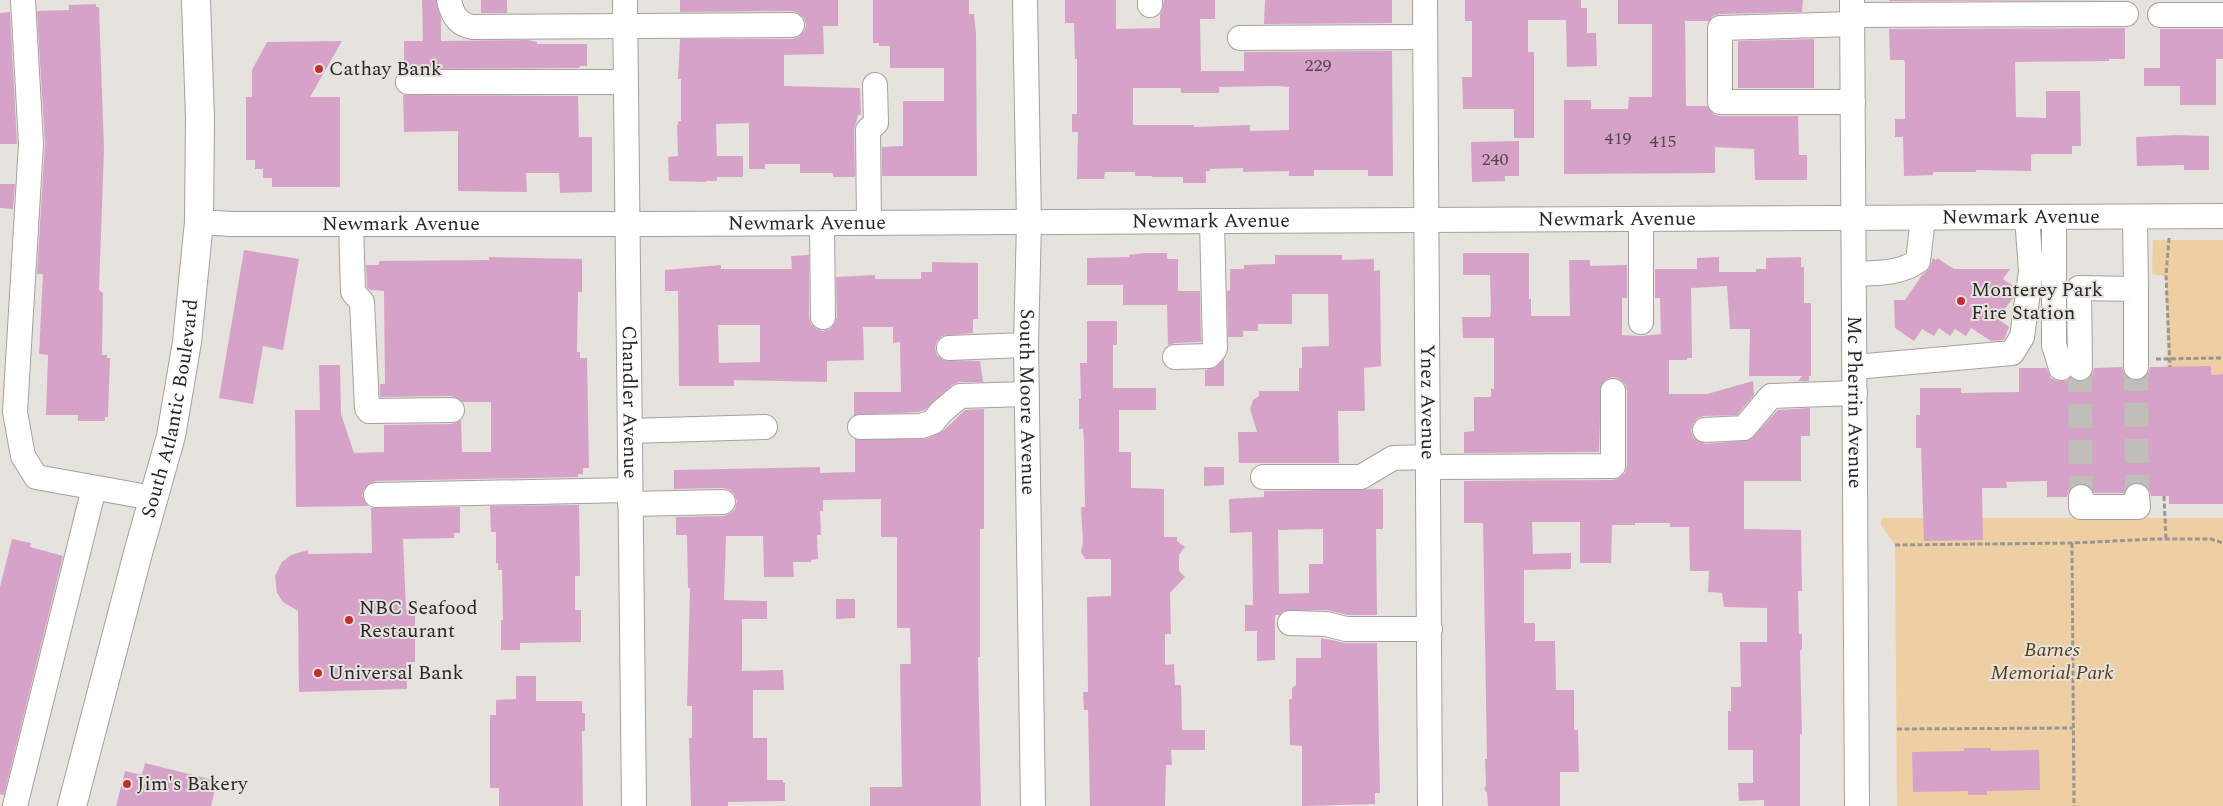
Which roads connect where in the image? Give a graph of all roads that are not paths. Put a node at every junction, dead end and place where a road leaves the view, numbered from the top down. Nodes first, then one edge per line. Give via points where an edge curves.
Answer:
1 (23, 0) edge
2 (196, 0) edge
3 (449, 0) edge
4 (625, 0) edge
5 (1025, 0) edge
6 (1425, 0) edge
7 (1852, 13) edge
8 (2126, 14) dead end
9 (2160, 15) dead end
10 (2223, 16) edge
11 (792, 25) dead end
12 (625, 28) junction
13 (1425, 37) junction
14 (1240, 38) dead end
15 (408, 82) dead end
16 (625, 82) junction
17 (874, 85) dead end
18 (1853, 102) junction
19 (2223, 216) edge
20 (2027, 217) junction
21 (2054, 217) junction
22 (2135, 217) junction
23 (1854, 218) junction
24 (1923, 218) junction
25 (1641, 219) junction
26 (1426, 220) junction
27 (1212, 221) junction
28 (199, 222) junction
29 (1029, 222) junction
30 (822, 223) junction
31 (869, 223) junction
32 (351, 224) junction
33 (628, 224) junction
34 (1854, 274) junction
35 (2136, 289) junction
36 (823, 317) dead end
37 (1641, 322) dead end
38 (1026, 345) junction
39 (949, 348) dead end
40 (1175, 357) dead end
41 (1855, 367) junction
42 (2136, 367) tunnel mouth
43 (1613, 391) dead end
44 (1855, 393) junction
45 (1027, 394) junction
46 (452, 410) dead end
47 (860, 427) dead end
48 (765, 428) dead end
49 (1705, 430) dead end
50 (630, 431) junction
51 (1429, 462) junction
52 (1262, 477) dead end
53 (94, 488) junction
54 (376, 495) dead end
55 (2137, 496) dead end
56 (630, 497) junction
57 (2080, 497) dead end
58 (152, 498) junction
59 (723, 502) dead end
60 (1290, 623) dead end
61 (1430, 629) junction
62 (15, 806) edge
63 (72, 806) edge
64 (634, 806) edge
65 (1033, 806) edge
66 (1430, 806) edge
67 (1857, 806) edge

1 - 53 street via 31,144 15,412 23,456 36,477
2 - 28 main road, South Atlantic Boulevard
3 - 12 street via 458,21 473,28
4 - 12 street, Chandler Avenue
5 - 29 street, South Moore Avenue
6 - 13 street, Ynez Avenue
7 - 8 street
7 - 18 street, Mc Pherrin Avenue
7 - 18 street via 1720,28 1720,102
9 - 10 street
11 - 12 street
12 - 16 street, Chandler Avenue
13 - 14 street
13 - 26 street, Ynez Avenue
15 - 16 street
16 - 33 street, Chandler Avenue
17 - 31 street via 876,123 868,130
18 - 23 street, Mc Pherrin Avenue
19 - 22 street, Newmark Avenue
20 - 21 street, Newmark Avenue
20 - 24 street, Newmark Avenue
20 - 41 street via 2031,270 2022,337 2012,353
21 - 22 street, Newmark Avenue
21 - 35 street via 2054,345 2071,368 2080,288
22 - 35 street
23 - 24 street, Newmark Avenue
23 - 25 street, Newmark Avenue
23 - 34 street, Mc Pherrin Avenue
24 - 34 street via 1918,261 1908,268
25 - 26 street, Newmark Avenue
25 - 37 street
26 - 27 street, Newmark Avenue
26 - 51 street, Ynez Avenue
27 - 29 street, Newmark Avenue
27 - 40 street via 1215,349 1209,356
28 - 32 street, Newmark Avenue
28 - 58 main road, South Atlantic Boulevard via 187,342 171,436
29 - 31 street, Newmark Avenue
29 - 38 street, South Moore Avenue
30 - 31 street, Newmark Avenue
30 - 33 street, Newmark Avenue
30 - 36 street
32 - 33 street, Newmark Avenue
32 - 46 street via 353,292 362,302 367,408 369,411
33 - 50 street, Chandler Avenue
34 - 41 street, Mc Pherrin Avenue
35 - 42 street
38 - 39 street
38 - 45 street, South Moore Avenue
41 - 44 street, Mc Pherrin Avenue
43 - 51 street via 1613,466
44 - 49 street via 1771,396 1744,428
44 - 67 street, Mc Pherrin Avenue
45 - 47 street via 960,396 933,422 921,426
45 - 65 street, South Moore Avenue
48 - 50 street
50 - 56 street, Chandler Avenue
51 - 52 street via 1393,458 1361,477
51 - 61 street, Ynez Avenue
53 - 58 street
53 - 62 street
54 - 56 street
55 - 57 street via 2138,507 2080,507
56 - 59 street
56 - 64 street, Chandler Avenue
58 - 63 main road, South Atlantic Boulevard
60 - 61 street via 1326,624 1346,629
61 - 66 street, Ynez Avenue

